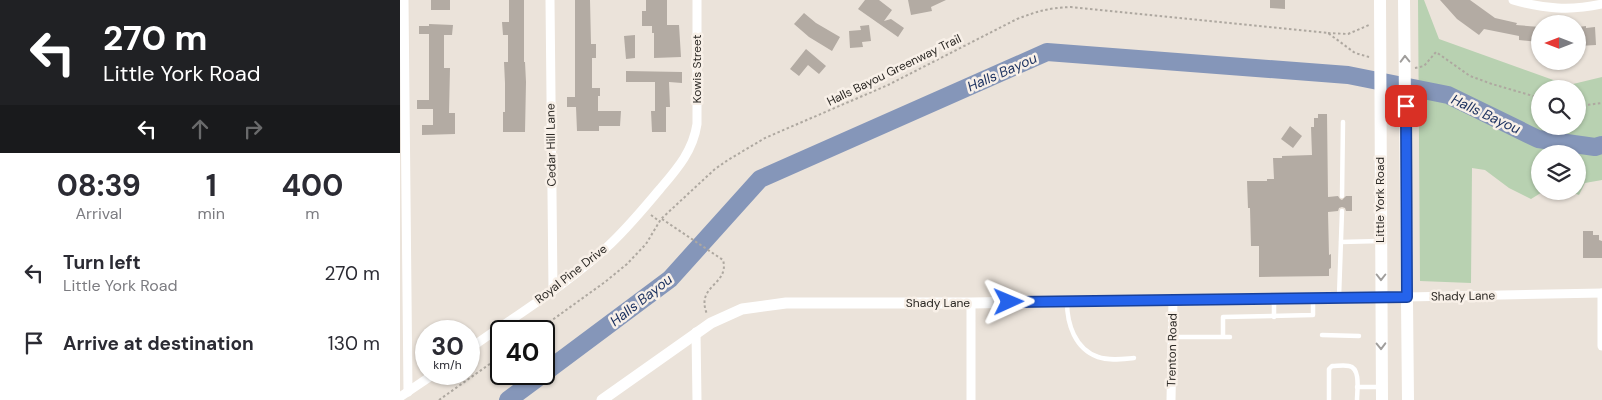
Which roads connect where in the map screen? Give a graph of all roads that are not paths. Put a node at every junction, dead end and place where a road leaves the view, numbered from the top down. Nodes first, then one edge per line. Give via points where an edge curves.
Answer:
1 (404, 0) edge
2 (550, 0) edge
3 (696, 0) edge
4 (1380, 0) edge
5 (1404, 0) edge
6 (1513, 0) edge
7 (1602, 4) edge
8 (1343, 122) dead end
9 (695, 137) joint
10 (1342, 196) dead end
11 (1342, 211) dead end
12 (1380, 241) junction
13 (1341, 242) junction
14 (553, 290) junction
15 (1602, 293) edge
16 (1313, 297) junction
17 (1339, 297) junction
18 (1380, 297) junction
19 (1407, 297) junction
20 (1274, 298) junction
21 (1172, 299) junction
22 (1067, 300) junction
23 (971, 303) junction
24 (1274, 317) junction
25 (696, 332) junction
26 (1322, 335) dead end
27 (1223, 336) junction
28 (1230, 336) dead end
29 (1359, 336) dead end
30 (1172, 337) junction
31 (480, 341) edge
32 (1602, 346) edge
33 (1134, 358) dead end
34 (418, 385) edge
35 (1357, 387) junction
36 (1382, 387) junction
37 (404, 394) edge
38 (602, 400) edge
39 (697, 400) edge
40 (971, 400) edge
41 (1171, 400) edge
42 (1329, 400) edge
43 (1357, 400) edge
44 (1382, 400) edge
45 (1408, 400) edge

1 - 37 street
2 - 14 street, Cedar Hill Lane
3 - 9 street, Kowis Street via 698,100
4 - 12 main road, Little York Road via 1376,26
19 -> 5 main road
6 - 7 street via 1569,9
8 - 10 lane
9 - 14 street, Royal Pine Drive via 680,165 627,228
11 - 13 lane
12 - 13 lane
12 -> 18 main road, Little York Road
13 - 17 lane
14 - 31 street, Royal Pine Drive
15 - 19 street, Shady Lane
15 - 32 street
16 - 17 street, Shady Lane
16 - 20 street, Shady Lane
16 - 24 lane via 1313,315
17 - 18 street, Shady Lane
18 - 19 street, Shady Lane
18 -> 36 main road, Little York Road
19 - 45 main road
20 - 21 street, Shady Lane
20 - 24 lane
21 - 22 street, Shady Lane
21 - 30 street, Trenton Road
22 - 23 street, Shady Lane
22 - 33 lane via 1069,326 1083,348 1098,357 1115,360
23 - 25 street, Shady Lane via 786,302 742,309
23 - 40 street
24 - 27 lane via 1223,317
25 - 38 street, Shady Lane
25 - 39 street
26 - 29 lane
27 - 28 lane
27 - 30 lane
30 - 41 street, Trenton Road
34 - 37 street
35 - 36 lane
35 - 42 lane via 1354,368 1332,366 1329,369
35 - 43 lane
36 - 44 main road, Little York Road

